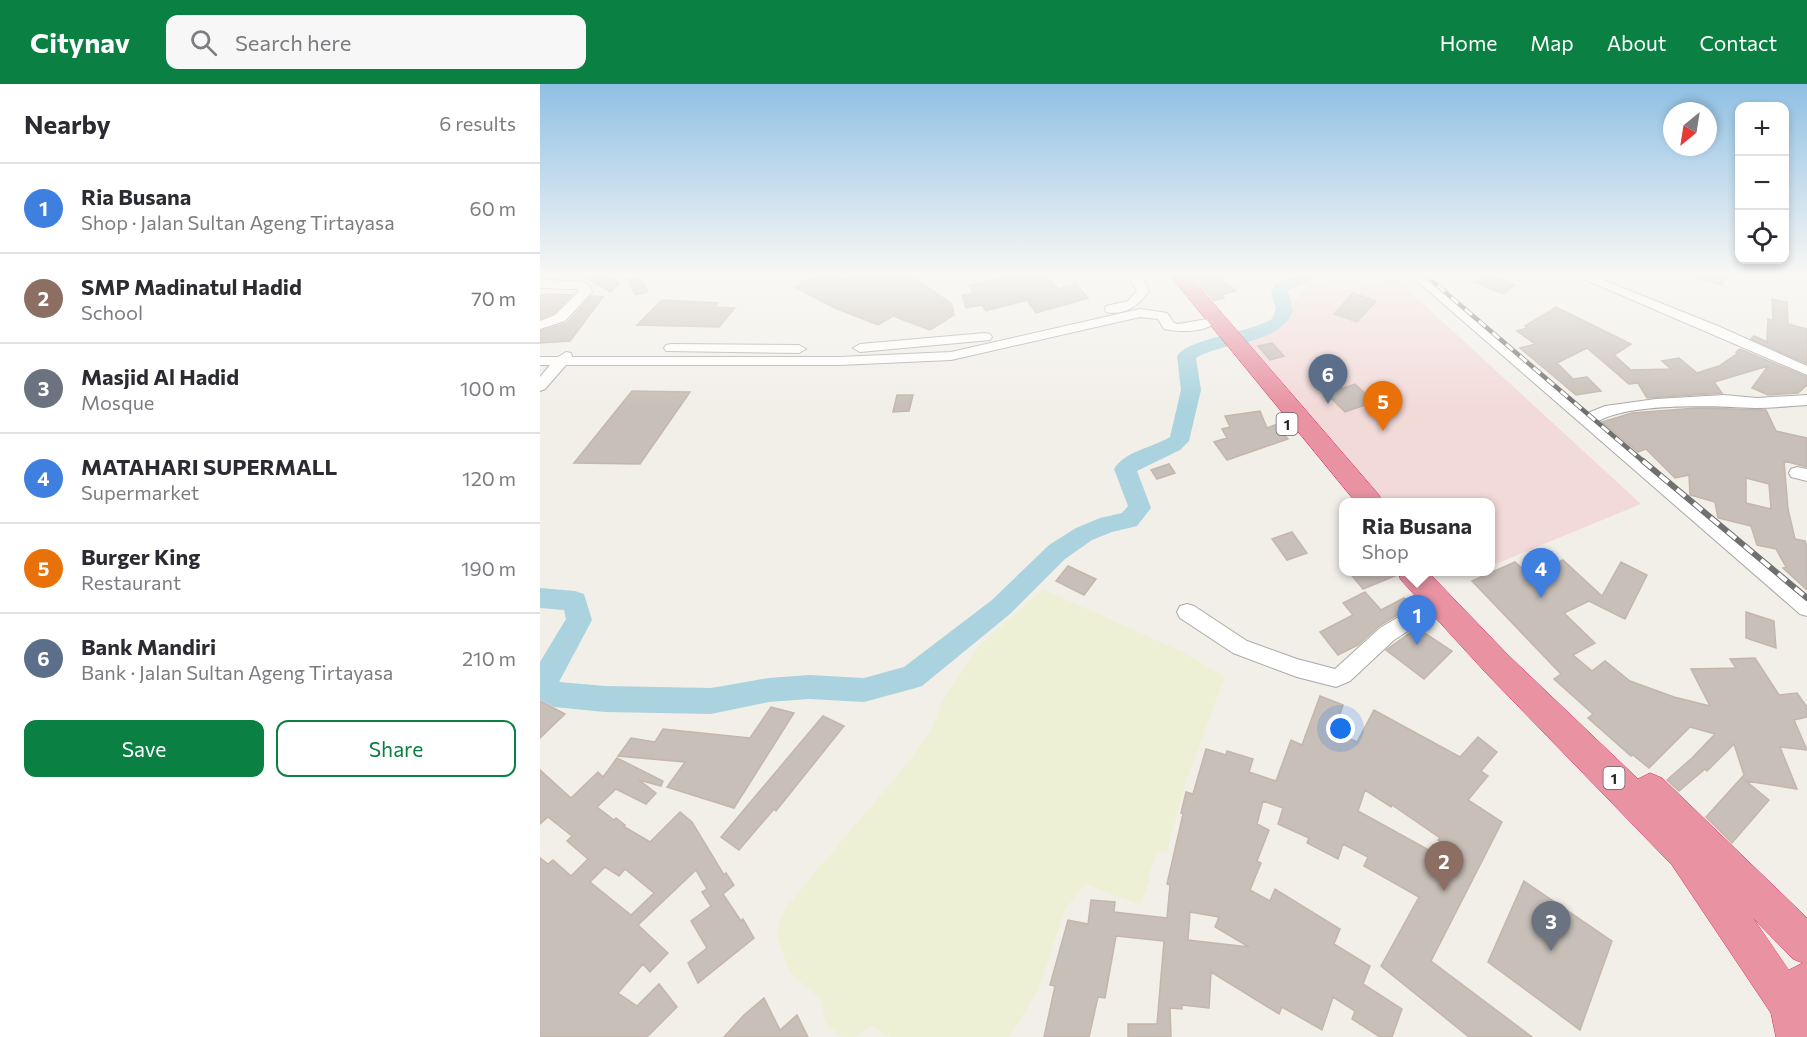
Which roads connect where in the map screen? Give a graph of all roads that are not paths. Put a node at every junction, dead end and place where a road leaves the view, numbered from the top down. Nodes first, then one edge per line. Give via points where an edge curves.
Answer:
1 (559, 318) edge
2 (1096, 318) edge
3 (1164, 318) edge
4 (1208, 318) edge
5 (1211, 318) edge
6 (1467, 318) edge
7 (1687, 318) edge
8 (540, 325) edge
9 (1222, 333) junction
10 (563, 353) junction
11 (542, 358) edge
12 (1807, 370) edge
13 (543, 380) edge
14 (1807, 384) edge
15 (1807, 393) edge
16 (1807, 400) edge
17 (1587, 420) junction
18 (1348, 498) edge
19 (1366, 498) edge
20 (1419, 576) edge
21 (1435, 586) edge
22 (1807, 608) edge
23 (1186, 612) dead end
24 (1807, 945) edge
25 (1797, 1018) edge

1 - 8 street
2 - 10 street via 951,356
3 - 9 street via 1169,326
4 - 9 highway, 1
5 - 9 highway, 1
6 - 17 street
7 - 12 street
9 - 18 highway, 1
9 - 19 highway, 1
10 - 11 street
10 - 13 street
14 - 15 street
16 - 17 street via 1647,404 1605,411
17 - 22 street
20 - 21 highway, 1
21 - 23 street via 1388,634 1336,678 1240,647
21 - 24 highway, 1 via 1510,654
21 - 25 highway, 1 via 1497,664 1685,852

